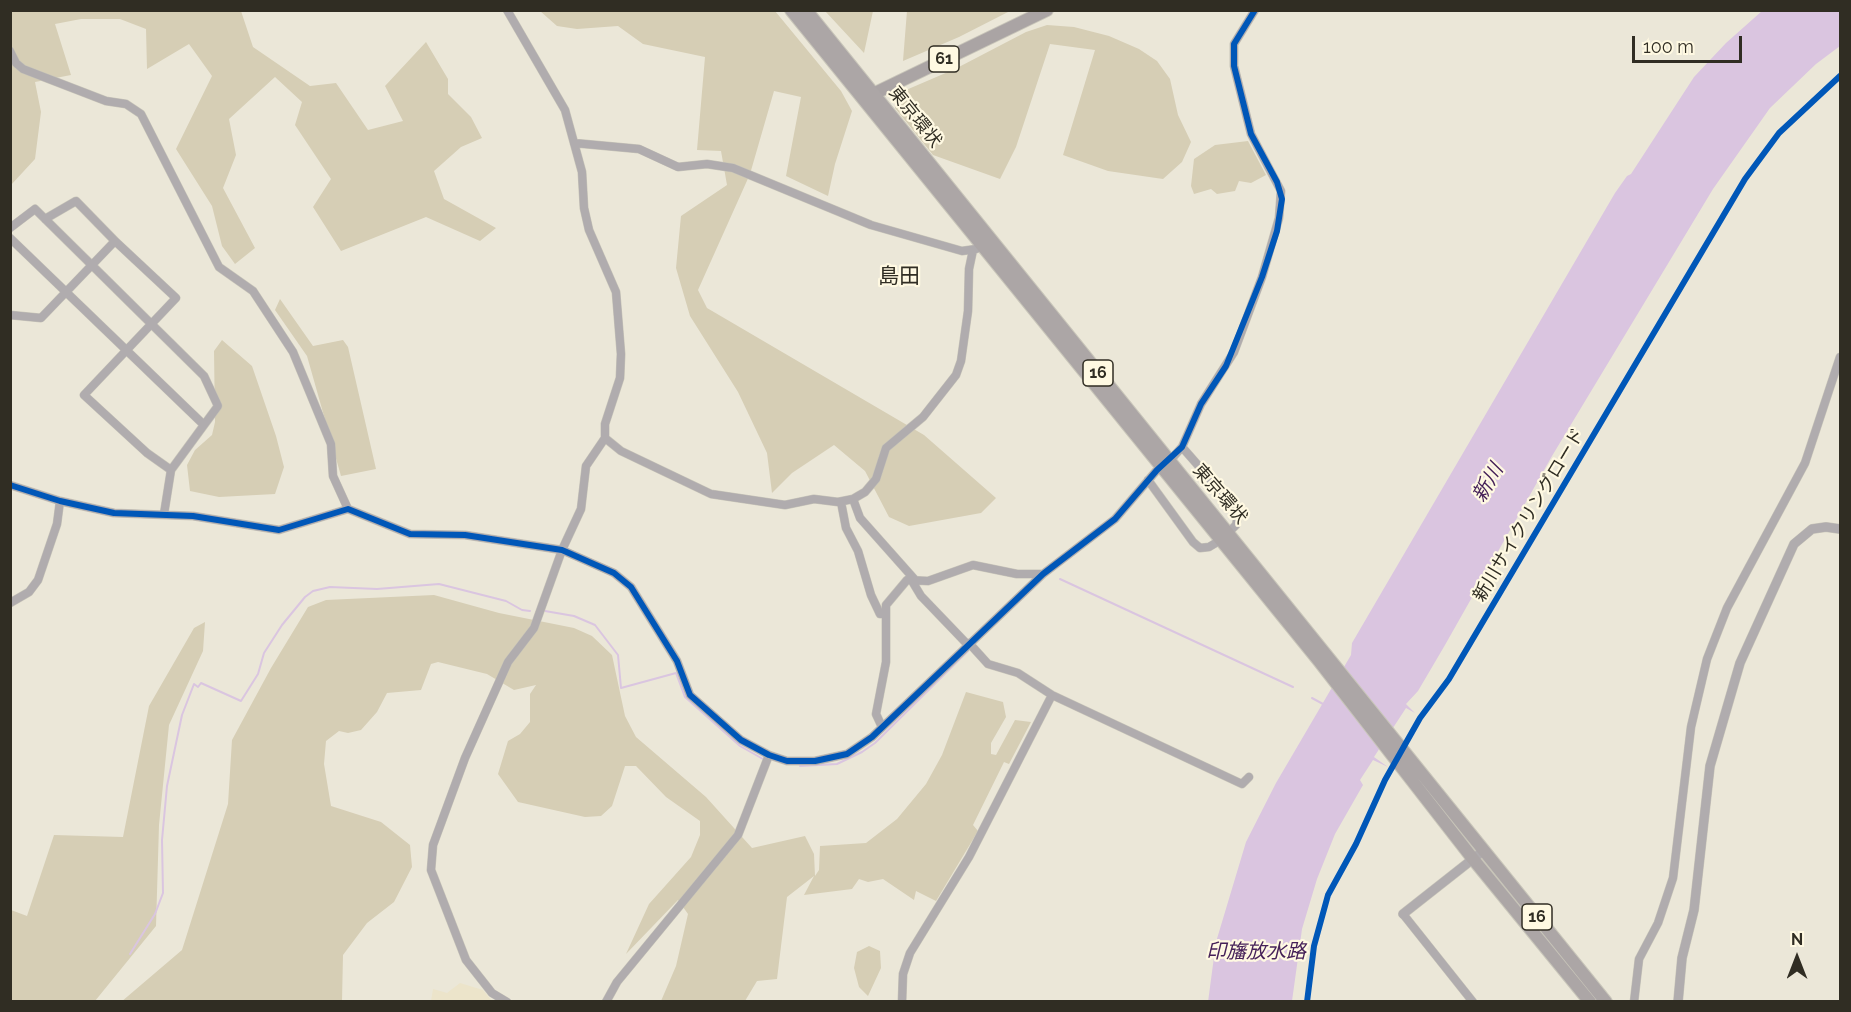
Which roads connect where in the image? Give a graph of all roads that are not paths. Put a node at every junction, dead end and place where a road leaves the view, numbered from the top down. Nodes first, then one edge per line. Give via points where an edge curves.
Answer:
1 (507, 10) edge
2 (791, 10) edge
3 (806, 10) edge
4 (1047, 10) edge
5 (1255, 10) edge
6 (10, 51) edge
7 (873, 92) junction
8 (862, 100) junction
9 (574, 143) junction
10 (45, 219) junction
11 (10, 228) edge
12 (974, 228) junction
13 (10, 238) edge
14 (115, 241) junction
15 (977, 247) junction
16 (92, 265) junction
17 (66, 292) junction
18 (10, 315) edge
19 (1049, 320) junction
20 (152, 323) junction
21 (126, 350) junction
22 (1840, 357) edge
23 (204, 425) junction
24 (604, 438) junction
25 (1182, 447) junction
26 (1174, 456) dead end
27 (171, 470) junction
28 (1157, 470) dead end
29 (1148, 480) junction
30 (10, 485) edge
31 (853, 499) junction
32 (60, 501) junction
33 (841, 502) junction
34 (348, 509) junction
35 (164, 514) junction
36 (1840, 529) edge
37 (1229, 532) junction
38 (1219, 541) junction
39 (562, 550) junction
40 (1042, 574) junction
41 (914, 581) junction
42 (10, 603) edge
43 (885, 614) junction
44 (969, 644) junction
45 (1321, 657) junction
46 (1052, 695) junction
47 (882, 727) junction
48 (769, 755) junction
49 (1249, 777) dead end
50 (1478, 855) junction
51 (1403, 914) joint
52 (507, 1002) edge
53 (606, 1002) edge
54 (902, 1002) edge
55 (1473, 1002) edge
56 (1590, 1002) edge
57 (1606, 1002) edge
58 (1634, 1002) edge
59 (1678, 1002) edge

1 - 9 street via 565,110
2 - 8 highway, 東京環状 / 16
3 - 7 highway, 東京環状 / 16
4 - 7 main road, 61
5 - 25 street via 1238,34 1233,60 1251,134 1281,191 1279,218 1234,352 1201,404
6 - 34 street via 23,69 106,101 126,104 141,114 219,267 253,291 293,352 331,444 333,476
7 - 8 main road, 61
7 - 12 highway, 東京環状 / 16
8 - 12 highway, 東京環状 / 16
9 - 15 street via 639,149 678,167 708,164 732,168 871,225 962,251
9 - 24 street via 589,230 614,286 620,320 620,378
10 - 11 street via 35,209
10 - 14 street via 76,201
10 - 16 street
12 - 15 highway, 東京環状 / 16
12 - 19 highway, 東京環状 / 16
13 - 17 street
14 - 16 street
14 - 20 street via 176,298
15 - 19 highway, 東京環状 / 16
15 - 31 street via 969,268 968,312 956,375 923,417 886,448 876,478
16 - 17 street
16 - 20 street
17 - 18 street via 41,318
17 - 21 street
19 - 37 highway, 東京環状 / 16
19 - 38 highway, 東京環状 / 16
20 - 21 street
20 - 23 street via 211,388 218,406
21 - 23 street
21 - 27 street via 84,395
22 - 58 street via 1805,463 1727,608 1707,659 1691,727 1673,878 1658,922 1639,959
23 - 27 street
24 - 33 street via 621,452 711,495 785,505 814,499
24 - 39 street via 586,466 581,509
25 - 26 street
25 - 37 street via 1239,512 1236,525
27 - 35 street
28 - 29 street
29 - 38 street via 1193,542 1200,548 1209,548
29 - 40 street via 1115,519
30 - 32 street
31 - 33 street
31 - 41 street via 860,518
32 - 35 street via 114,513
32 - 42 street via 57,524 38,580 29,592
33 - 43 street via 846,528 858,550 871,595 880,614
34 - 35 street via 279,530
34 - 39 street via 410,534 465,535
36 - 59 street via 1812,529 1794,544 1740,663 1710,766 1694,910 1682,958
37 - 45 highway, 東京環状 / 16
38 - 45 highway, 東京環状 / 16
39 - 48 street via 614,573 632,587 677,661 690,694 741,740
39 - 52 street via 534,628 508,662 465,758 433,845 431,870 466,960 492,993
40 - 41 street via 1017,574 972,565 928,581
40 - 44 street
41 - 43 street via 907,580 890,599
41 - 44 street via 921,596
43 - 47 street via 886,662 876,714
44 - 46 street via 988,664 1018,673
44 - 47 street
45 - 50 highway, 東京環状 / 16
46 - 49 street via 1242,784
46 - 54 street via 962,870 910,953 903,974
47 - 48 street via 864,744 833,759 796,761
48 - 53 street via 742,830 616,982
50 - 51 street
50 - 56 highway, 東京環状 / 16
50 - 57 highway, 東京環状 / 16
51 - 55 street

